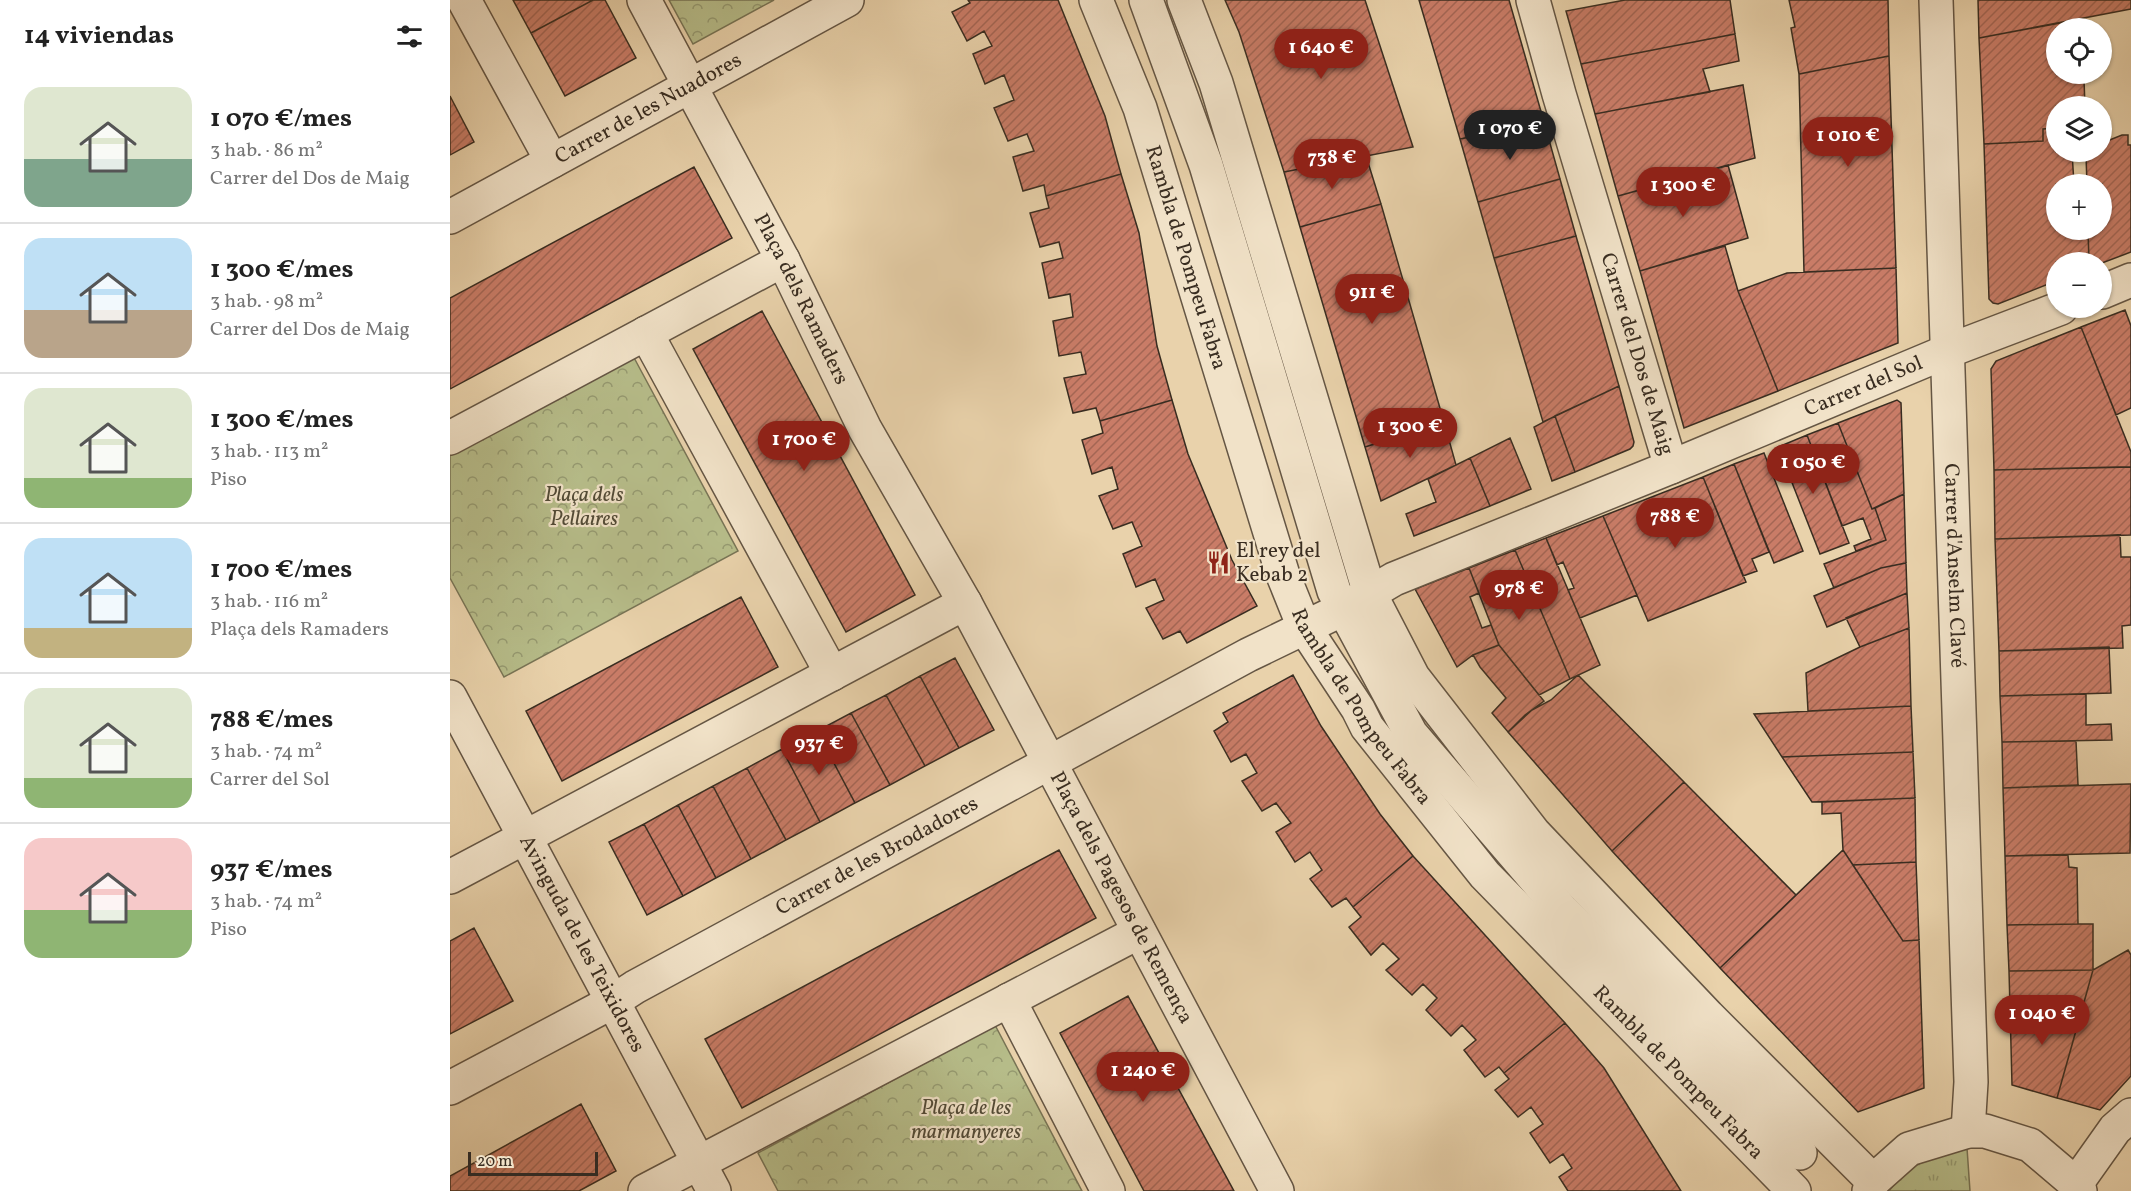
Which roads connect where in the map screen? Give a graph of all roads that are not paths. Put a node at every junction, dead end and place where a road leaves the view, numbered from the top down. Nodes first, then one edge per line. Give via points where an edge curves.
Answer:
1 (464, 0) edge
2 (644, 0) edge
3 (847, 0) edge
4 (1096, 0) edge
5 (1146, 0) edge
6 (1184, 0) edge
7 (1533, 0) edge
8 (1936, 0) edge
9 (691, 86) junction
10 (552, 161) junction
11 (450, 218) edge
12 (783, 260) junction
13 (2131, 280) edge
14 (2112, 288) edge
15 (2046, 314) edge
16 (646, 333) junction
17 (1948, 351) junction
18 (450, 438) edge
19 (1671, 467) junction
20 (1356, 601) junction
21 (965, 603) junction
22 (1304, 627) junction
23 (831, 674) junction
24 (450, 697) edge
25 (1050, 764) junction
26 (525, 838) junction
27 (450, 877) edge
28 (1139, 932) junction
29 (1009, 1000) junction
30 (612, 1002) junction
31 (450, 1088) edge
32 (2131, 1115) edge
33 (1968, 1131) junction
34 (1800, 1153) dead end
35 (698, 1163) junction
36 (1871, 1186) edge
37 (2078, 1187) edge
38 (645, 1191) edge
39 (714, 1191) edge
40 (1108, 1191) edge
41 (1277, 1191) edge
42 (1794, 1191) edge

1 - 10 street
2 - 9 street, Plaça dels Ramaders
3 - 9 street, Carrer de les Nuadores
4 - 22 street, Rambla de Pompeu Fabra via 1140,108 1284,575
5 - 20 street, Rambla de Pompeu Fabra via 1206,165 1334,591
6 - 20 street, Rambla de Pompeu Fabra via 1216,83
7 - 19 street, Carrer del Dos de Maig
8 - 17 street, Carrer d'Anselm Clavé
9 - 10 street, Carrer de les Nuadores
9 - 12 street, Plaça dels Ramaders
10 - 11 street, Carrer de les Nuadores
12 - 16 street
12 - 21 street, Plaça dels Ramaders via 865,429
13 - 14 street
15 - 17 street, Carrer del Sol
16 - 18 street
16 - 23 street
17 - 19 street, Carrer del Sol
17 - 33 street, Carrer d'Anselm Clavé via 1971,1082
19 - 20 street, Carrer del Sol via 1407,572
20 - 22 street, Carrer del Sol
20 - 34 street, Rambla de Pompeu Fabra via 1411,734 1561,909
20 - 36 street, Rambla de Pompeu Fabra via 1533,833
21 - 23 street
21 - 25 street, Plaça dels Ramaders
22 - 25 street, Carrer de les Brodadores
22 - 42 street, Rambla de Pompeu Fabra via 1367,727 1485,875
23 - 26 street
24 - 26 street, Avinguda de les Teixidores
25 - 28 street, Plaça dels Pagesos de Remença
25 - 30 street, Carrer de les Brodadores
26 - 27 street
26 - 30 street, Avinguda de les Teixidores
28 - 29 street
28 - 41 street, Plaça dels Pagesos de Remença
29 - 35 street
29 - 40 street
30 - 31 street, Carrer de les Brodadores
30 - 35 street, Avinguda de les Teixidores
32 - 37 street via 2115,1129
33 - 36 street via 1909,1149
33 - 37 street via 1985,1131 2030,1145
35 - 38 street
35 - 39 street, Avinguda de les Teixidores

